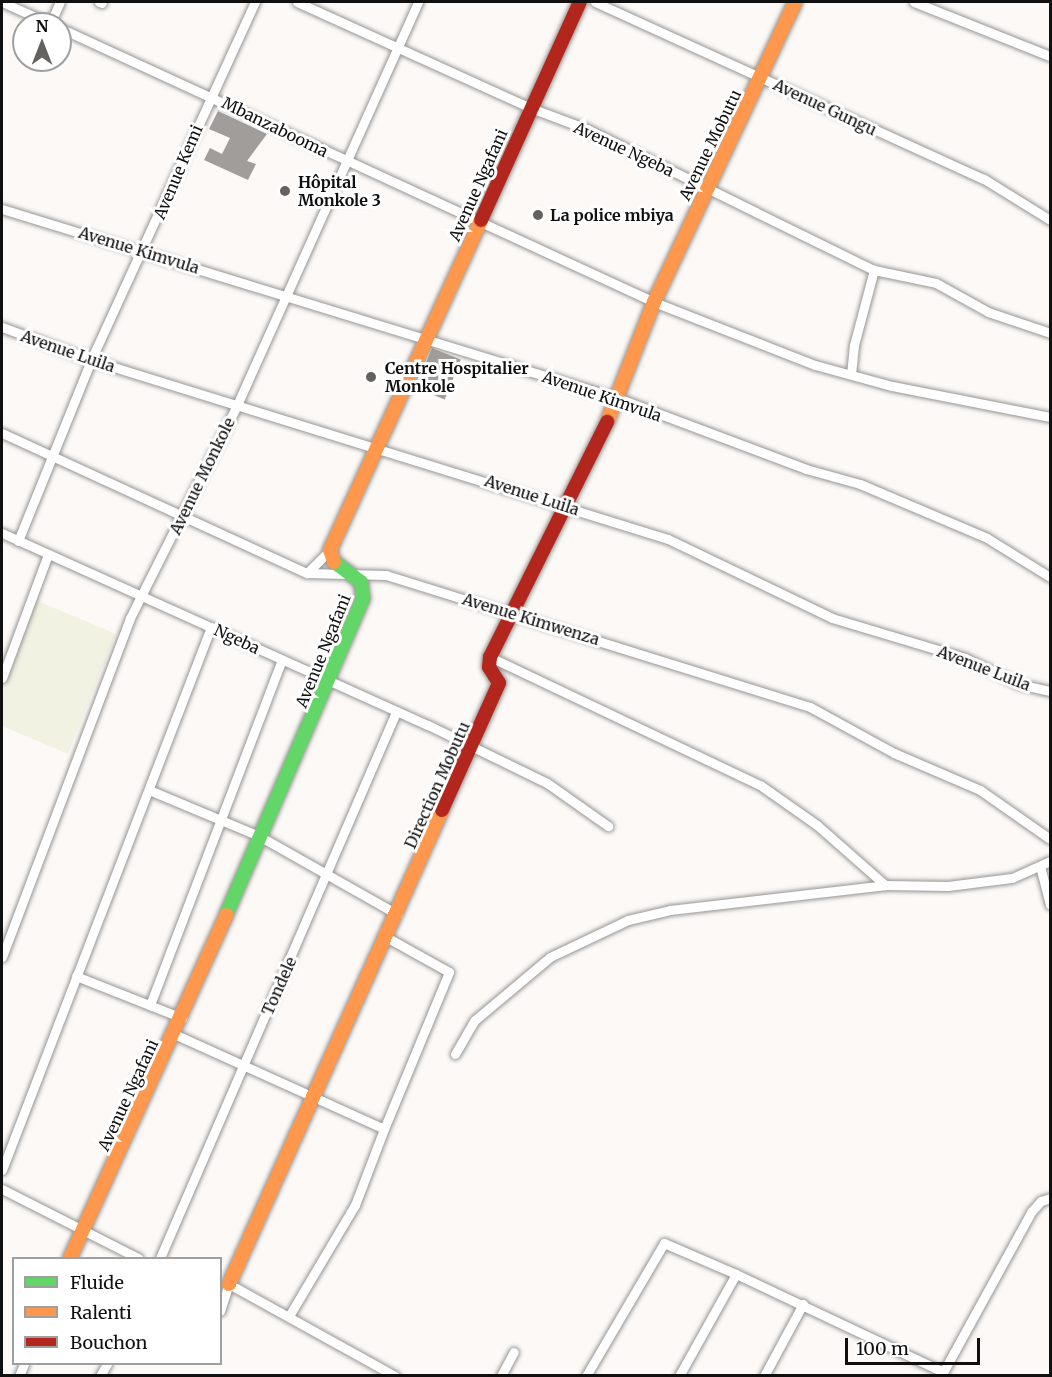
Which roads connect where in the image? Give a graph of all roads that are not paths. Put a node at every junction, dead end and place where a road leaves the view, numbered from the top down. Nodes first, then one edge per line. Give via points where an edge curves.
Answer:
1 (2, 2) edge
2 (255, 2) edge
3 (297, 2) edge
4 (418, 2) edge
5 (580, 2) edge
6 (595, 2) edge
7 (795, 2) edge
8 (914, 2) edge
9 (24, 12) edge
10 (72, 33) edge
11 (396, 48) junction
12 (1050, 56) edge
13 (761, 76) junction
14 (210, 96) junction
15 (531, 108) junction
16 (344, 160) junction
17 (706, 189) junction
18 (2, 209) edge
19 (481, 220) junction
20 (1050, 220) edge
21 (143, 252) junction
22 (874, 270) junction
23 (286, 296) junction
24 (654, 302) junction
25 (2, 327) edge
26 (1050, 333) edge
27 (425, 339) junction
28 (91, 360) junction
29 (851, 374) junction
30 (620, 399) junction
31 (237, 405) junction
32 (1050, 417) edge
33 (2, 433) edge
34 (378, 445) junction
35 (54, 456) junction
36 (568, 507) junction
37 (182, 516) junction
38 (2, 533) edge
39 (18, 541) junction
40 (330, 550) junction
41 (48, 554) junction
42 (307, 573) junction
43 (349, 573) junction
44 (1050, 577) edge
45 (139, 599) junction
46 (512, 613) junction
47 (212, 627) junction
48 (490, 657) junction
49 (282, 660) junction
50 (2, 678) edge
51 (331, 681) junction
52 (1050, 691) edge
53 (396, 712) junction
54 (472, 746) junction
55 (149, 790) junction
56 (222, 818) junction
57 (608, 826) dead end
58 (259, 836) junction
59 (1050, 839) edge
60 (1050, 861) edge
61 (1040, 866) junction
62 (328, 875) junction
63 (885, 885) junction
64 (1050, 905) edge
65 (397, 915) junction
66 (386, 938) junction
67 (2, 957) edge
68 (76, 976) junction
69 (150, 1005) junction
70 (182, 1018) junction
71 (174, 1034) junction
72 (455, 1054) dead end
73 (244, 1065) junction
74 (314, 1097) junction
75 (384, 1129) junction
76 (2, 1170) edge
77 (2, 1189) edge
78 (1050, 1198) edge
79 (82, 1230) junction
80 (70, 1257) edge
81 (136, 1257) edge
82 (160, 1257) edge
83 (736, 1274) junction
84 (230, 1284) junction
85 (803, 1304) junction
86 (222, 1306) edge
87 (289, 1316) junction
88 (514, 1352) dead end
89 (942, 1374) edge
90 (395, 1376) edge
91 (501, 1376) edge
92 (586, 1376) edge
93 (680, 1376) edge
94 (764, 1376) edge

1 - 9 street
2 - 14 street, Avenue Kemi
3 - 11 street, Avenue Ngeba
4 - 11 street, Avenue Monkole
5 - 15 street, Avenue Ngafani
6 - 13 street, Avenue Gungu
7 - 13 street, Avenue Mobutu
8 - 12 street
10 - 14 street, Mbanzabooma
11 - 15 street, Avenue Ngeba
11 - 16 street, Avenue Monkole
13 - 17 street, Avenue Mobutu
13 - 20 street, Avenue Gungu via 984,179
14 - 16 street, Mbanzabooma
14 - 21 street, Avenue Kemi
15 - 17 street, Avenue Ngeba via 587,129
15 - 19 street, Avenue Ngafani
16 - 19 street, Mbanzabooma
16 - 23 street, Avenue Monkole
17 - 22 street, Avenue Ngeba
17 - 24 street, Avenue Mobutu
18 - 21 street, Avenue Kimvula
19 - 24 street, Mbanzabooma
19 - 27 street, Avenue Ngafani
21 - 23 street, Avenue Kimvula
21 - 28 street, Avenue Kemi
22 - 26 street, Avenue Ngeba via 936,283 988,312
22 - 29 street via 854,345
23 - 27 street, Avenue Kimvula
23 - 31 street, Avenue Monkole
24 - 29 street, Mbanzabooma via 815,365
24 - 30 street
25 - 28 street, Avenue Luila
27 - 30 street, Avenue Kimvula
27 - 34 street, Avenue Ngafani
28 - 31 street, Avenue Luila
28 - 35 street, Avenue Kemi
29 - 32 street, Mbanzabooma
30 - 36 street
30 - 44 street, Avenue Kimvula via 806,469 860,484 987,538
31 - 34 street, Avenue Luila
31 - 37 street, Avenue Monkole
33 - 35 street, Avenue Kimwenza
34 - 36 street, Avenue Luila
34 - 40 street, Avenue Ngafani
35 - 37 street, Avenue Kimwenza
35 - 39 street, Avenue Kemi
36 - 46 street
36 - 52 street, Avenue Luila via 668,539 832,618 965,658 1019,684
37 - 42 street, Avenue Kimwenza
37 - 45 street, Avenue Monkole
38 - 39 street, Ngeba
39 - 41 street, Ngeba
40 - 42 street
40 - 43 street, Avenue Ngafani via 336,566
41 - 45 street, Ngeba
41 - 50 street
42 - 43 street, Avenue Kimwenza via 326,577
43 - 46 street, Avenue Kimwenza via 386,575
43 - 51 street, Avenue Ngafani via 360,582 363,599
45 - 47 street, Ngeba
45 - 67 street, Avenue Monkole
46 - 48 street
46 - 59 street, Avenue Kimwenza via 810,707 894,753 980,790
47 - 49 street, Ngeba
47 - 55 street
48 - 54 street, Direction Mobutu via 489,668 499,683
48 - 63 street via 760,785 817,825
49 - 51 street, Ngeba
49 - 56 street
51 - 53 street, Ngeba
51 - 58 street, Avenue Ngafani
53 - 54 street, Ngeba
53 - 62 street, Tondele
54 - 57 street, Ngeba via 547,783
54 - 65 street, Direction Mobutu
55 - 56 street
55 - 68 street
56 - 58 street
56 - 69 street
58 - 62 street
58 - 70 street, Avenue Ngafani
60 - 61 street
61 - 63 street via 1019,876 948,886
61 - 64 street
62 - 65 street
62 - 73 street, Tondele
63 - 72 street via 670,910 628,920 550,957 475,1020
65 - 66 street, Direction Mobutu
66 - 74 street, Direction Mobutu
66 - 75 street via 449,972
68 - 69 street
68 - 76 street via 39,1084
69 - 70 street
70 - 71 street, Avenue Ngafani
71 - 73 street
71 - 79 street, Avenue Ngafani
73 - 74 street
73 - 82 street, Tondele
74 - 75 street
74 - 84 street, Direction Mobutu
75 - 87 street via 355,1205
77 - 79 street
78 - 89 street via 1031,1212
79 - 80 street, Avenue Ngafani
79 - 81 street
83 - 85 street
83 - 92 street via 664,1243
83 - 93 street
84 - 86 street
84 - 87 street
85 - 89 street
85 - 94 street
87 - 90 street
88 - 91 street

